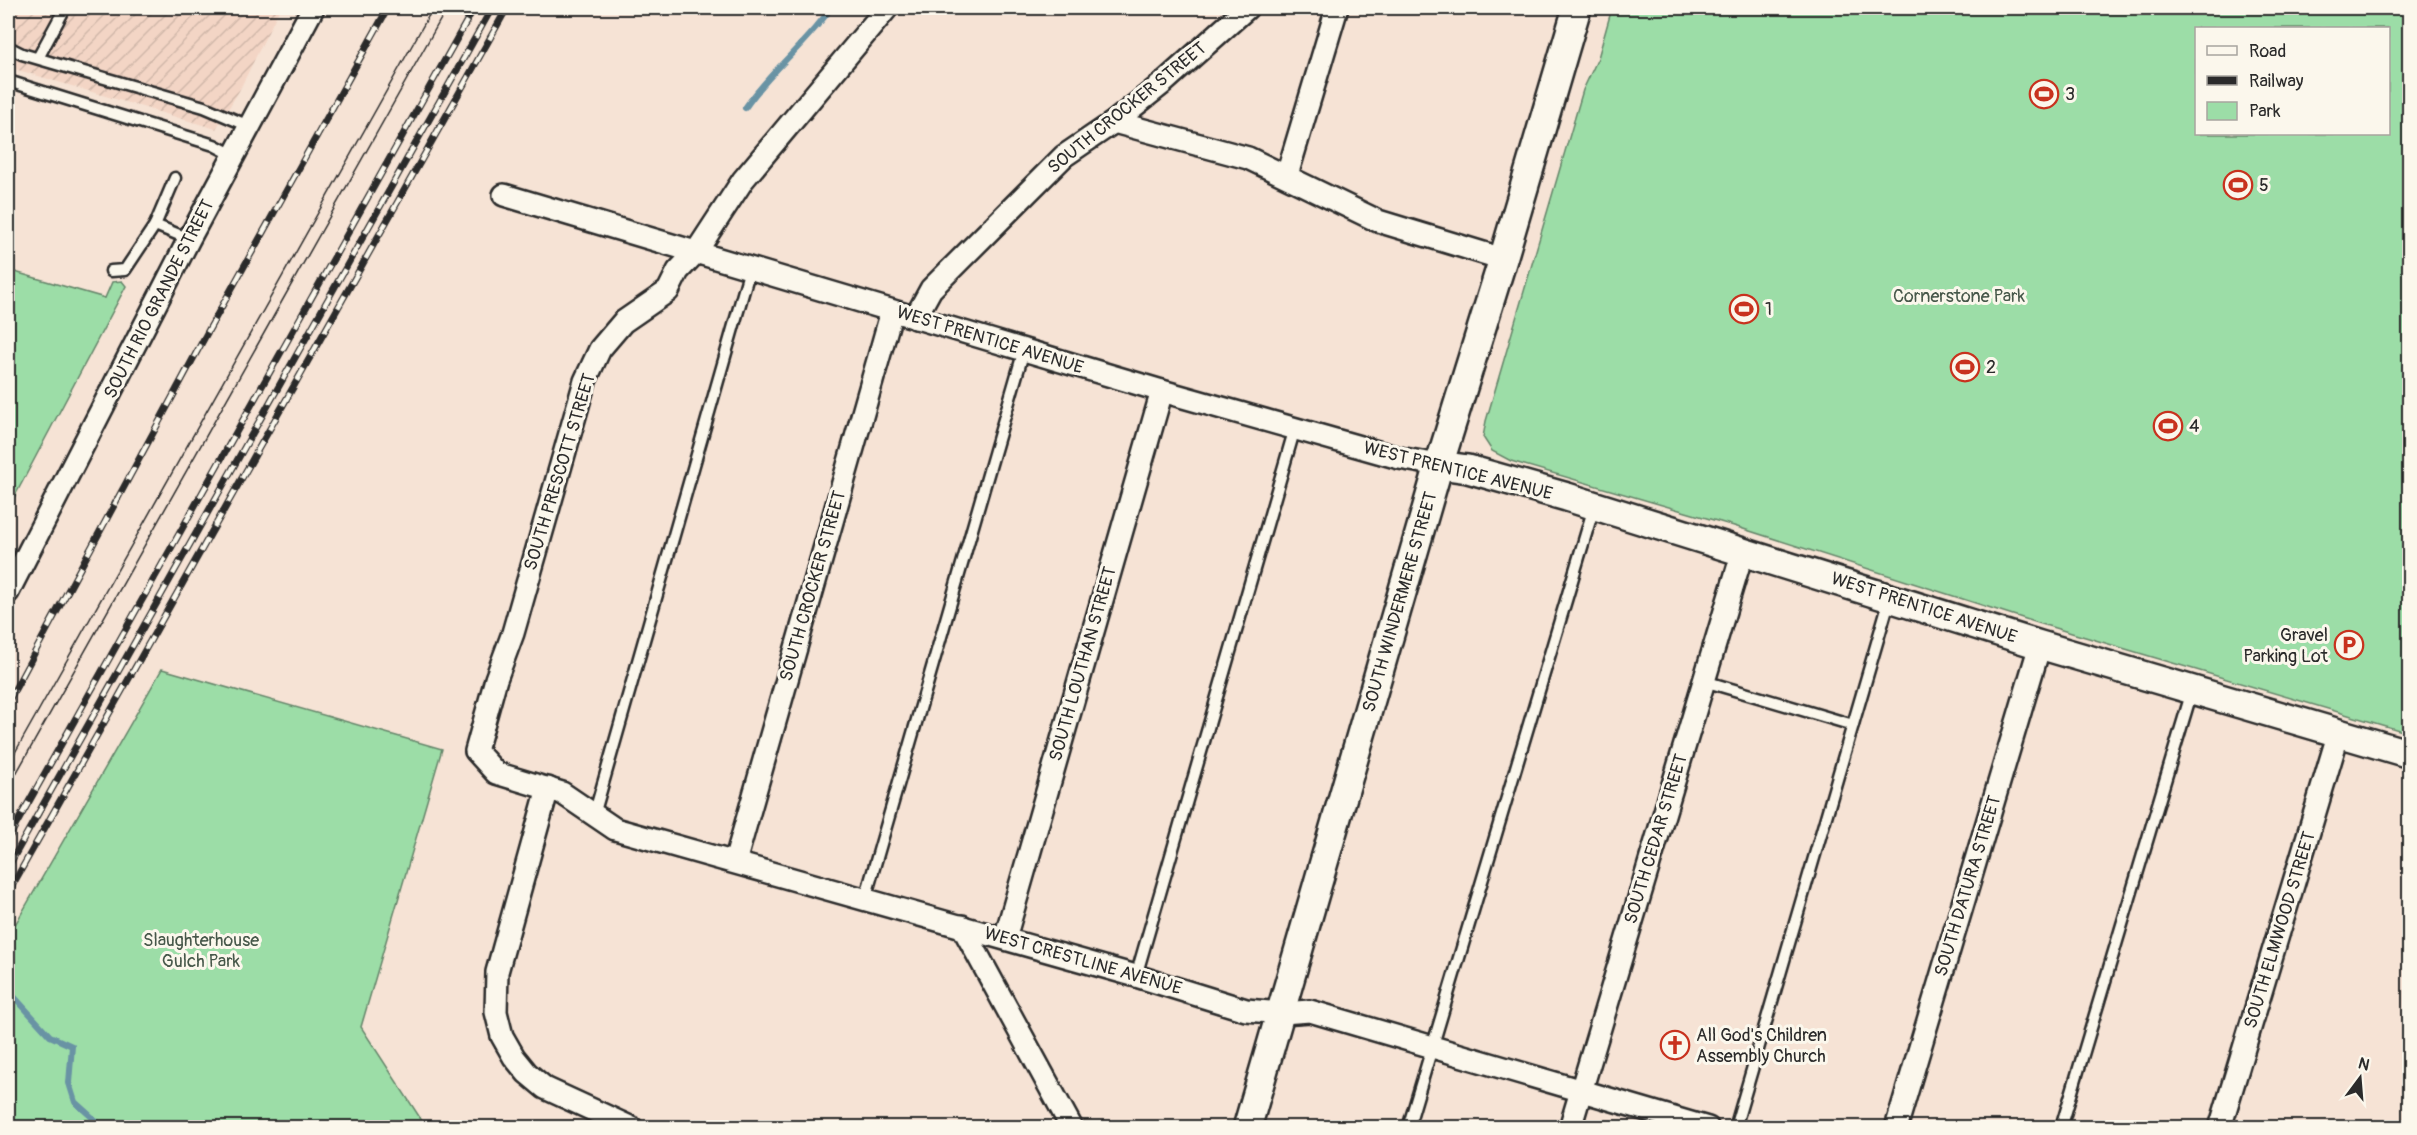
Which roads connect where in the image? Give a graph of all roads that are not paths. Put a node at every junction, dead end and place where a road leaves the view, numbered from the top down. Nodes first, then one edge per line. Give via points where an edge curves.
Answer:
1 (65, 8) edge
2 (313, 8) edge
3 (887, 8) edge
4 (1247, 8) edge
5 (1337, 8) edge
6 (1577, 8) edge
7 (8, 47) edge
8 (38, 58) junction
9 (8, 81) edge
10 (1114, 122) junction
11 (249, 126) junction
12 (233, 155) junction
13 (1287, 175) junction
14 (175, 178) dead end
15 (504, 195) dead end
16 (155, 225) junction
17 (189, 239) junction
18 (696, 252) junction
19 (1503, 259) junction
20 (750, 269) junction
21 (111, 270) dead end
22 (892, 310) junction
23 (915, 318) junction
24 (1024, 350) junction
25 (1162, 391) junction
26 (1294, 428) junction
27 (1439, 465) junction
28 (1595, 506) junction
29 (1743, 551) junction
30 (8, 592) edge
31 (1891, 598) junction
32 (2040, 645) junction
33 (1704, 681) junction
34 (2192, 690) junction
35 (1853, 725) junction
36 (2339, 732) junction
37 (476, 751) joint
38 (2409, 754) edge
39 (548, 788) junction
40 (594, 814) junction
41 (735, 862) junction
42 (864, 899) junction
43 (962, 926) junction
44 (1005, 938) junction
45 (1136, 976) junction
46 (1282, 1013) junction
47 (1431, 1046) junction
48 (1581, 1091) junction
49 (632, 1128) edge
50 (1072, 1128) edge
51 (1247, 1128) edge
52 (1408, 1128) edge
53 (1570, 1128) edge
54 (1708, 1128) edge
55 (1735, 1128) edge
56 (1896, 1128) edge
57 (2061, 1128) edge
58 (2220, 1128) edge

1 - 8 lane
2 - 11 street, SOUTH RIO GRANDE STREET
3 - 18 street, SOUTH PRESCOTT STREET via 743,180
4 - 10 street, SOUTH CROCKER STREET
5 - 13 street
6 - 19 street, SOUTH WINDERMERE STREET
7 - 8 lane
8 - 11 lane via 204,107
9 - 12 lane
10 - 13 street via 1208,145
10 - 23 street, SOUTH CROCKER STREET via 1064,156 931,289
11 - 12 street, SOUTH RIO GRANDE STREET
12 - 17 street, SOUTH RIO GRANDE STREET
13 - 19 street via 1378,221
14 - 16 lane
15 - 18 street, WEST PRENTICE AVENUE
16 - 17 lane
16 - 21 lane via 125,270
17 - 30 street, SOUTH RIO GRANDE STREET
18 - 20 street, WEST PRENTICE AVENUE
18 - 37 street, SOUTH PRESCOTT STREET via 678,271 668,291 623,322 600,349 585,381
19 - 27 street, SOUTH WINDERMERE STREET
20 - 22 street, WEST PRENTICE AVENUE
20 - 40 lane
22 - 23 street, WEST PRENTICE AVENUE
22 - 41 street, SOUTH CROCKER STREET
23 - 24 street, WEST PRENTICE AVENUE
24 - 25 street, WEST PRENTICE AVENUE
24 - 42 lane
25 - 26 street, WEST PRENTICE AVENUE
25 - 44 street, SOUTH LOUTHAN STREET
26 - 27 street, WEST PRENTICE AVENUE
26 - 45 lane
27 - 28 street, WEST PRENTICE AVENUE via 1468,469
27 - 46 street, SOUTH WINDERMERE STREET
28 - 29 street, WEST PRENTICE AVENUE
28 - 47 lane
29 - 31 street, WEST PRENTICE AVENUE
29 - 33 street, SOUTH CEDAR STREET
31 - 32 street, WEST PRENTICE AVENUE
31 - 35 lane
32 - 34 street, WEST PRENTICE AVENUE
32 - 56 street, SOUTH DATURA STREET
33 - 35 lane
33 - 48 street, SOUTH CEDAR STREET
34 - 36 street, WEST PRENTICE AVENUE
34 - 57 lane
35 - 55 lane
36 - 38 street, WEST PRENTICE AVENUE
36 - 58 street, SOUTH ELMWOOD STREET
37 - 39 street, WEST CRESTLINE AVENUE via 496,773
39 - 40 street, WEST CRESTLINE AVENUE
39 - 49 street via 497,972 495,1012 502,1036 527,1073 545,1088
40 - 41 street, WEST CRESTLINE AVENUE via 615,829
41 - 42 street, WEST CRESTLINE AVENUE
42 - 43 street, WEST CRESTLINE AVENUE
43 - 44 street, WEST CRESTLINE AVENUE
43 - 50 street
44 - 45 street, WEST CRESTLINE AVENUE
45 - 46 street, WEST CRESTLINE AVENUE via 1246,1010
46 - 47 street, WEST CRESTLINE AVENUE via 1310,1011
46 - 51 street, SOUTH WINDERMERE STREET
47 - 48 street, WEST CRESTLINE AVENUE
47 - 52 lane
48 - 53 street, SOUTH CEDAR STREET
48 - 54 street, WEST CRESTLINE AVENUE

